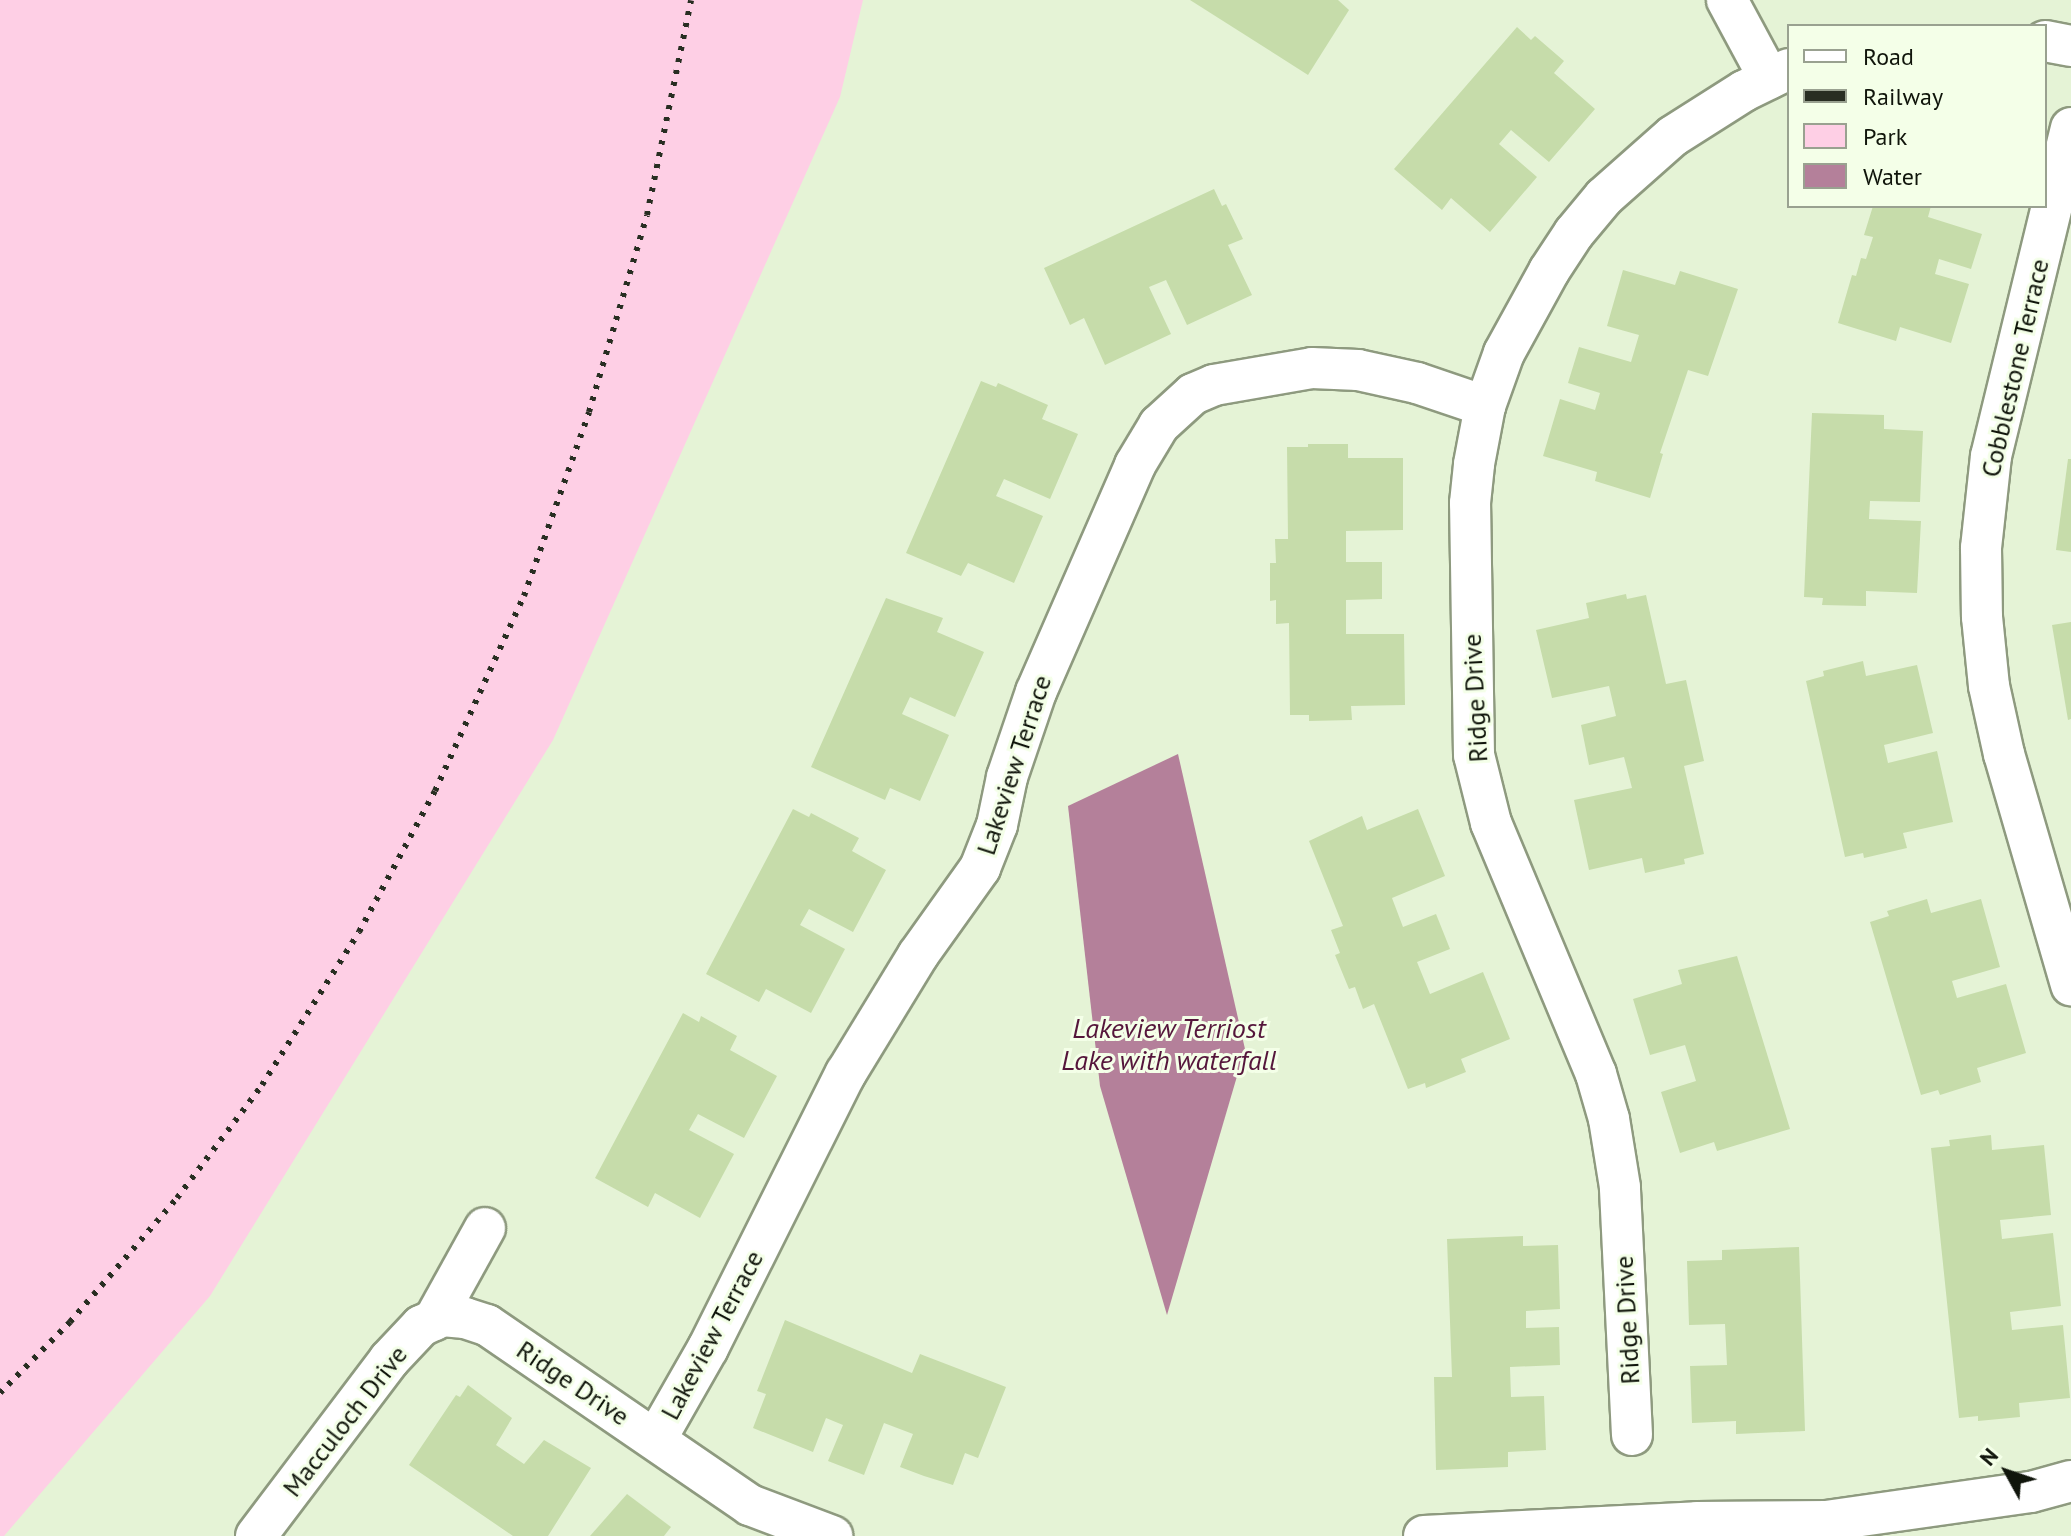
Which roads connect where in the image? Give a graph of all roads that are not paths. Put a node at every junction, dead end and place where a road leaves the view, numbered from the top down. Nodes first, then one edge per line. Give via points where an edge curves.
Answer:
1 (1727, 0) edge
2 (2047, 41) edge
3 (2071, 46) edge
4 (1779, 73) edge
5 (2071, 128) edge
6 (1485, 406) junction
7 (2071, 985) edge
8 (485, 1228) dead end
9 (434, 1320) junction
10 (1632, 1435) dead end
11 (656, 1439) junction
12 (2071, 1481) edge
13 (256, 1536) edge
14 (832, 1536) edge
15 (1424, 1536) edge

1 - 4 street
2 - 3 street
4 - 6 street, Ridge Drive via 1673,136 1604,197 1549,271 1504,353
5 - 7 street, Cobblestone Terrace via 1991,456 1981,562 1989,686
6 - 10 street, Ridge Drive via 1470,503 1474,755 1491,823 1596,1074 1609,1119 1620,1187
6 - 11 street, Lakeview Terrace via 1358,370 1312,368 1214,385 1193,394 1159,425 1135,465 1036,692 980,868 918,955 846,1073 708,1348
8 - 9 street, Macculoch Drive
9 - 11 street, Ridge Drive via 465,1318 487,1325
9 - 13 street, Macculoch Drive via 421,1326 389,1360
11 - 14 street, Ridge Drive via 750,1505
12 - 15 street via 2031,1492 1826,1521

